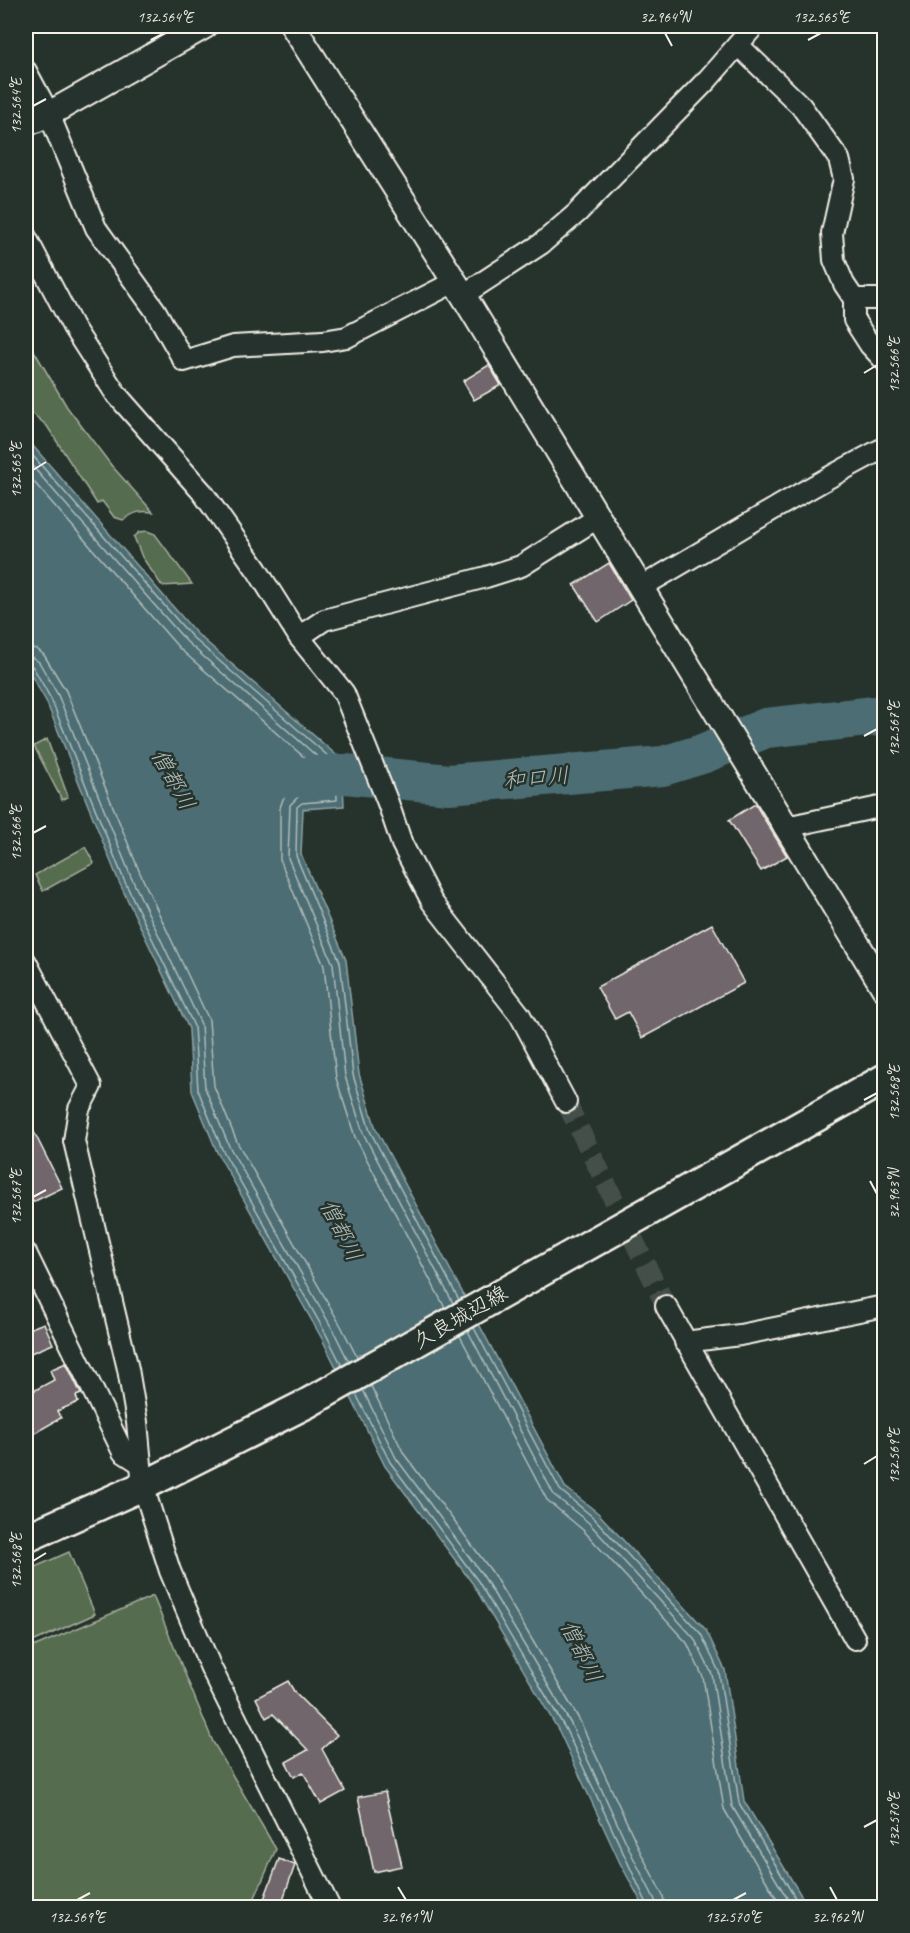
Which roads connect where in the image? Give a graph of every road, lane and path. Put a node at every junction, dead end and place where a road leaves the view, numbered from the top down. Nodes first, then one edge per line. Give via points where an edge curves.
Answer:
1 (205, 26) edge
2 (292, 26) edge
3 (754, 26) edge
4 (738, 45) junction
5 (26, 71) edge
6 (49, 114) junction
7 (26, 124) edge
8 (26, 237) edge
9 (459, 288) junction
10 (854, 299) junction
11 (885, 299) edge
12 (885, 360) edge
13 (885, 448) edge
14 (599, 517) junction
15 (640, 587) junction
16 (299, 637) junction
17 (885, 806) edge
18 (786, 827) junction
19 (26, 962) edge
20 (885, 988) edge
21 (885, 1079) edge
22 (566, 1102) tunnel mouth
23 (26, 1253) edge
24 (666, 1306) tunnel mouth
25 (885, 1306) edge
26 (685, 1342) junction
27 (141, 1474) junction
28 (26, 1538) edge
29 (855, 1639) dead end
30 (330, 1908) edge

1 - 6 street
2 - 9 street
3 - 4 street
4 - 9 street via 578,213 540,244
4 - 10 street via 801,106 839,159 844,179 832,233 834,260
5 - 6 street
6 - 7 street
6 - 9 street via 96,228 155,310 184,361 233,346 347,337
8 - 16 street via 73,327 116,394 203,493
9 - 14 street
10 - 11 street
10 - 12 street via 854,320
13 - 15 street
14 - 15 street
14 - 16 street via 521,566 324,620
15 - 18 street
16 - 22 street via 344,693 402,844 432,902 520,1015
17 - 18 street
18 - 20 street
19 - 27 street via 91,1086 79,1109 74,1140 128,1369
21 - 27 main road, 久良城辺線 via 306,1404
23 - 27 street via 123,1452
24 - 26 street
25 - 26 street
26 - 29 street
27 - 28 main road, 久良城辺線
27 - 30 street via 170,1571 211,1668

